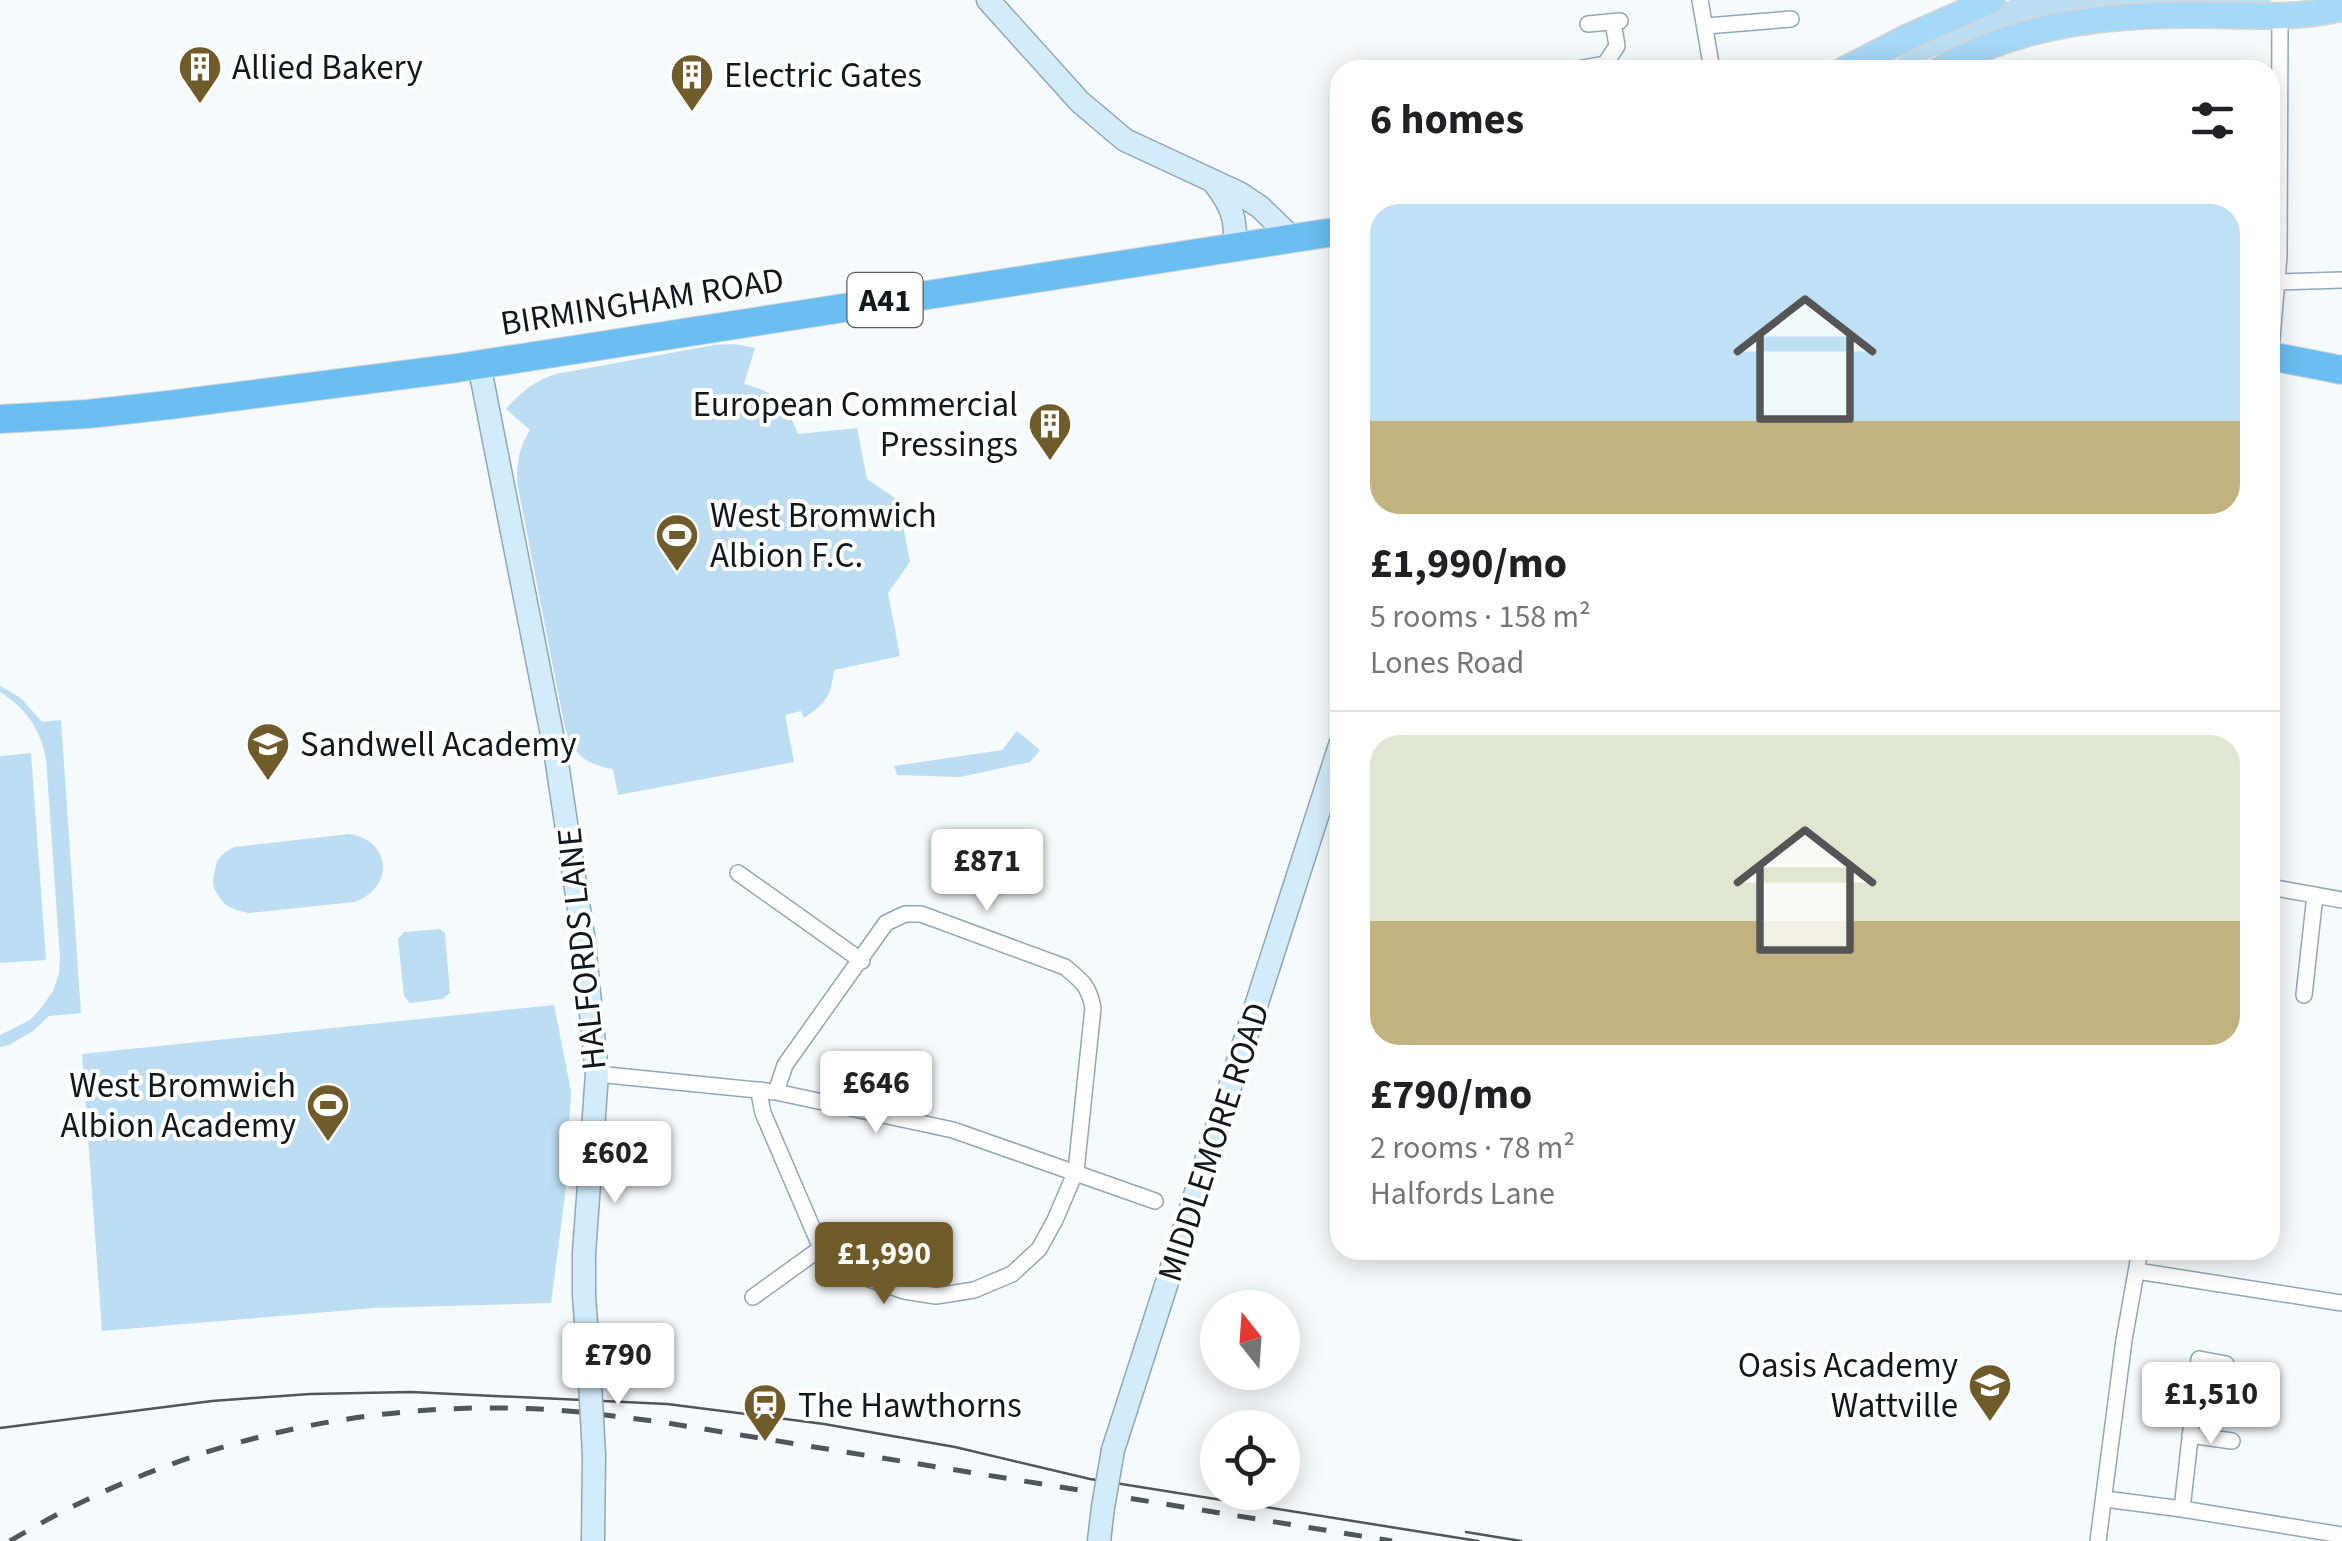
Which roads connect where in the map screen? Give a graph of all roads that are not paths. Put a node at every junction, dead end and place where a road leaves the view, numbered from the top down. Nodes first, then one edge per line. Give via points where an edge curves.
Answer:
1 (988, 0) edge
2 (1700, 0) edge
3 (1992, 0) edge
4 (2280, 8) edge
5 (2342, 8) edge
6 (1791, 19) dead end
7 (1588, 24) dead end
8 (1706, 26) junction
9 (1610, 60) edge
10 (1711, 60) edge
11 (1883, 60) edge
12 (1959, 60) edge
13 (2279, 60) edge
14 (1213, 181) junction
15 (1330, 232) edge
16 (1292, 238) junction
17 (1235, 246) junction
18 (2342, 280) edge
19 (2280, 282) edge
20 (2280, 361) edge
21 (479, 364) junction
22 (2342, 370) edge
23 (0, 418) edge
24 (1330, 776) edge
25 (738, 872) dead end
26 (2280, 890) edge
27 (2315, 895) junction
28 (2342, 900) edge
29 (862, 961) junction
30 (2304, 995) dead end
31 (597, 1074) junction
32 (768, 1091) junction
33 (1076, 1172) junction
34 (1155, 1201) dead end
35 (821, 1248) junction
36 (2138, 1260) edge
37 (2136, 1271) junction
38 (753, 1297) dead end
39 (2342, 1304) edge
40 (2226, 1364) dead end
41 (2190, 1435) junction
42 (2232, 1441) dead end
43 (2105, 1499) junction
44 (2182, 1509) junction
45 (2342, 1535) edge
46 (593, 1541) edge
47 (1099, 1541) edge
48 (2098, 1541) edge

1 - 14 street via 1080,102 1126,140
2 - 8 street
3 - 11 main road
4 - 5 main road
4 - 12 main road via 2067,24
4 - 13 street
6 - 8 street
7 - 9 street via 1616,21
8 - 10 street
14 - 16 street via 1260,207
14 - 17 street via 1230,204
15 - 16 highway, A41
16 - 17 highway, BIRMINGHAM ROAD / A41
17 - 21 highway, BIRMINGHAM ROAD / A41
18 - 19 street
20 - 22 highway
21 - 23 highway, BIRMINGHAM ROAD / A41 via 136,408
21 - 31 street, HALFORDS LANE via 565,804
24 - 47 street, MIDDLEMORE ROAD, bridge via 1112,1450
25 - 29 street
26 - 27 street
27 - 28 street
27 - 30 street
29 - 32 street
29 - 33 street via 886,924 921,914 1065,967 1081,980 1093,1008
31 - 32 street
31 - 46 street, HALFORDS LANE, bridge via 584,1253
32 - 33 street via 953,1130
32 - 35 street via 760,1098 763,1113
33 - 34 street
33 - 35 street via 1039,1249 1012,1274 974,1290 936,1296 904,1290 866,1278
35 - 38 street
36 - 37 street
37 - 39 street
37 - 43 street
40 - 41 street via 2199,1358
41 - 42 street
41 - 44 street
43 - 44 street
43 - 48 street
44 - 45 street

